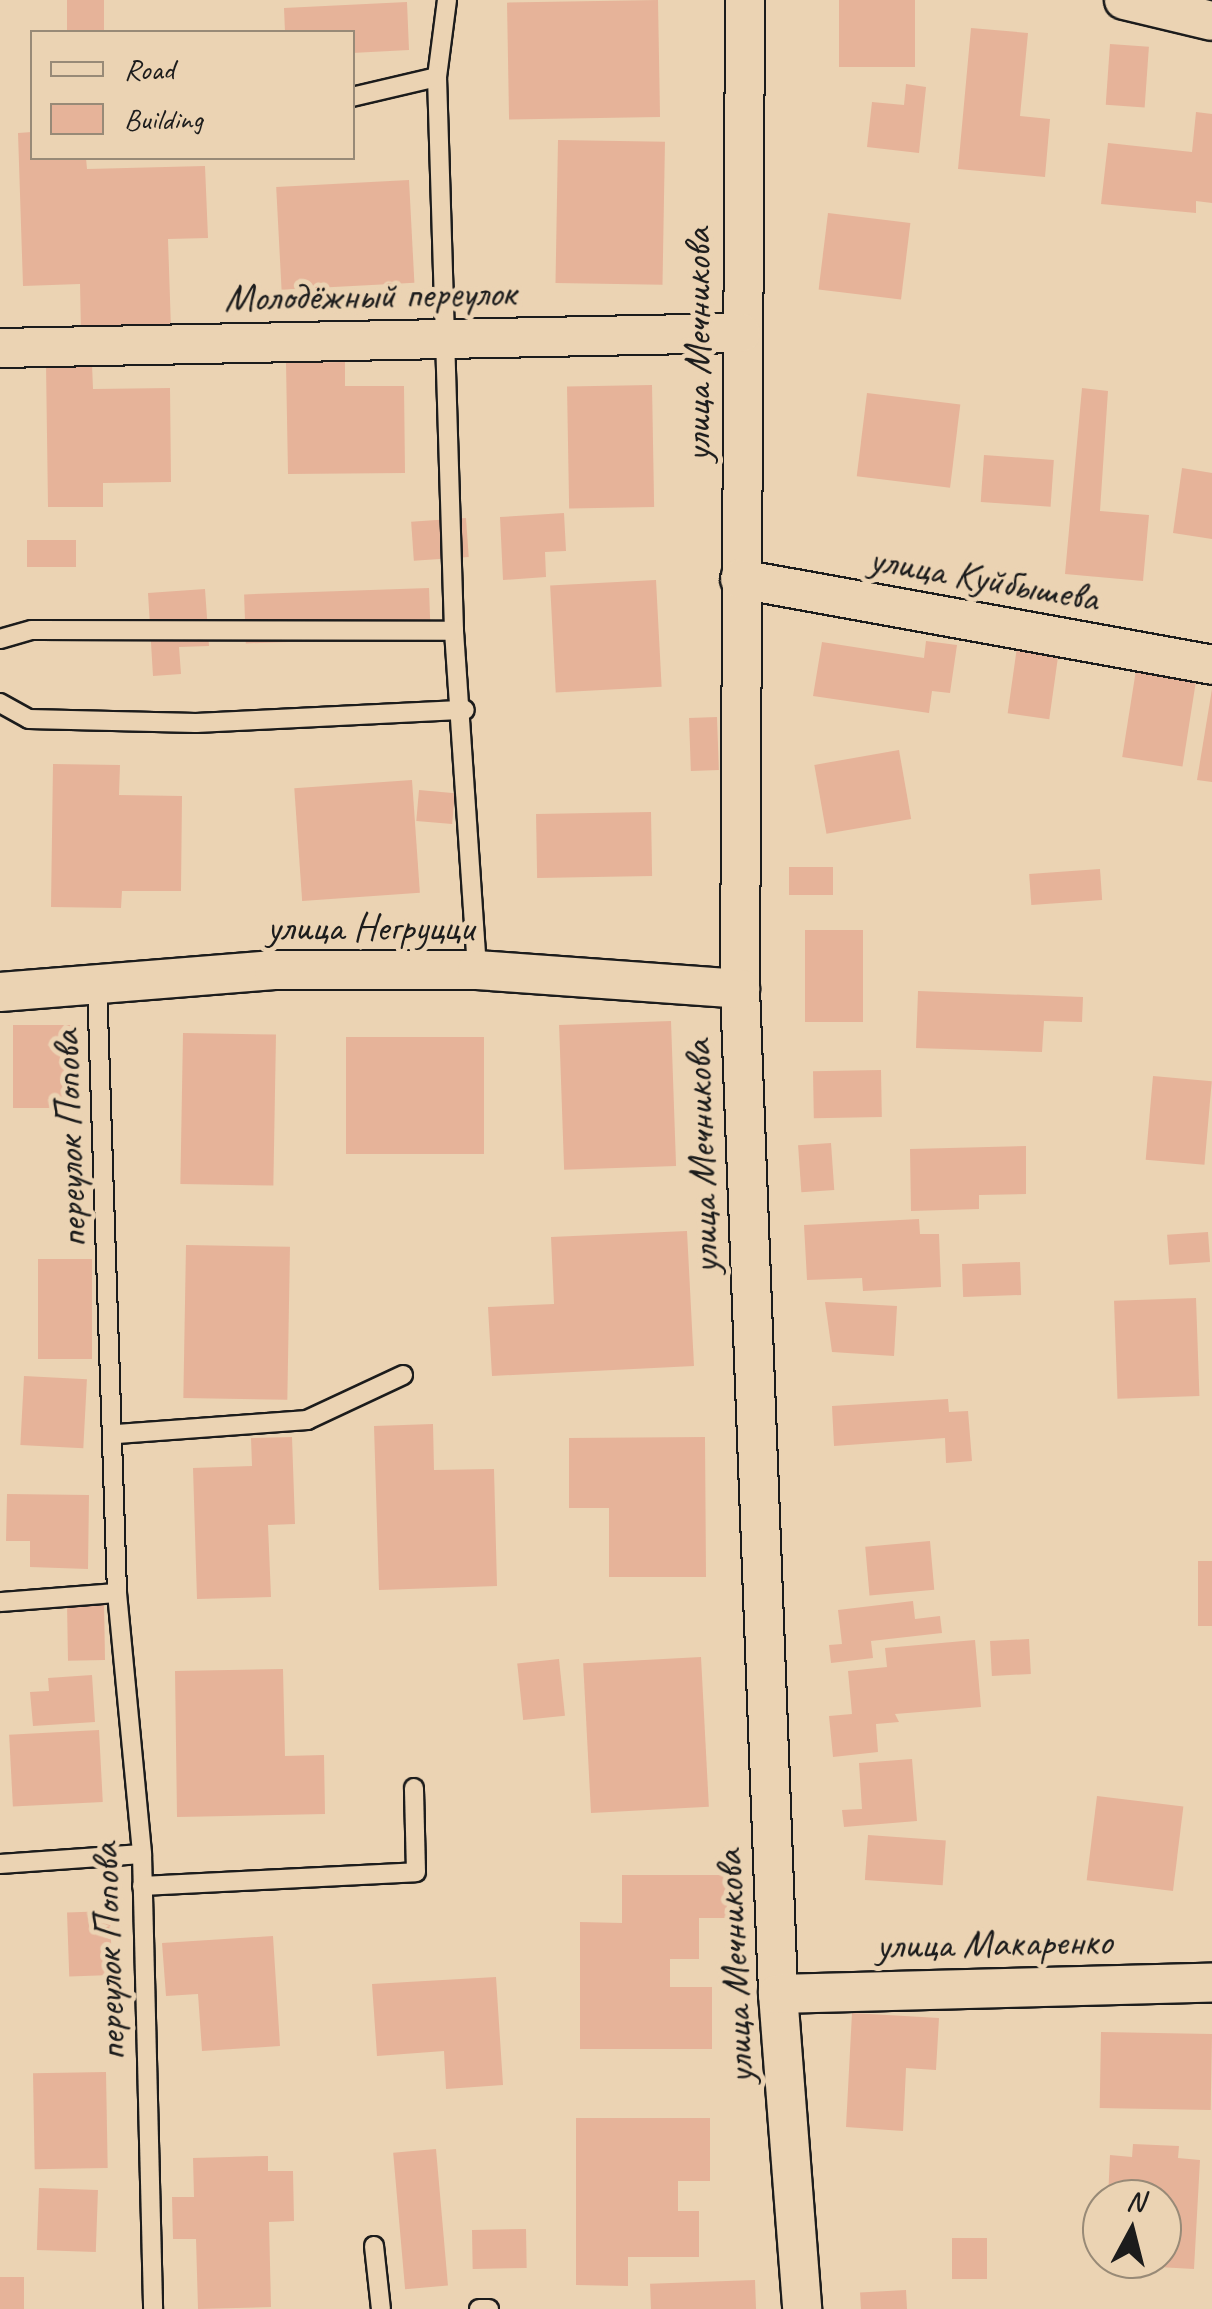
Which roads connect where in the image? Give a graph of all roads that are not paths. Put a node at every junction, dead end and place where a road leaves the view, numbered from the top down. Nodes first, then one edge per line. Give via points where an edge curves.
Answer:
1 (446, 0) edge
2 (745, 0) edge
3 (1124, 0) edge
4 (1212, 22) edge
5 (437, 77) junction
6 (355, 96) edge
7 (741, 334) junction
8 (451, 338) junction
9 (0, 348) edge
10 (740, 579) junction
11 (454, 631) junction
12 (0, 640) edge
13 (1212, 665) edge
14 (0, 703) edge
15 (464, 710) junction
16 (477, 970) junction
17 (98, 982) junction
18 (740, 989) junction
19 (0, 992) edge
20 (403, 1375) dead end
21 (116, 1434) junction
22 (117, 1593) junction
23 (0, 1602) edge
24 (414, 1788) dead end
25 (142, 1854) junction
26 (0, 1864) edge
27 (142, 1886) junction
28 (1212, 1982) edge
29 (778, 1994) junction
30 (374, 2246) dead end
31 (154, 2309) edge
32 (381, 2309) edge
33 (478, 2309) edge
34 (490, 2309) edge
35 (802, 2309) edge

1 - 5 lane
2 - 7 street, улица Мечникова
3 - 4 street
5 - 6 lane
5 - 8 lane
7 - 8 street, Молодёжный переулок
7 - 10 street, улица Мечникова
8 - 9 street, Молодёжный переулок
8 - 11 lane
10 - 13 street, улица Куйбышева
10 - 18 street, улица Мечникова
11 - 12 lane via 32,630
11 - 15 lane
14 - 15 lane via 29,719 196,723
15 - 16 lane
16 - 17 street, улица Негруцци
16 - 18 street, улица Негруцци
17 - 19 street, улица Негруцци
17 - 21 lane, переулок Попова
18 - 29 street, улица Мечникова
20 - 21 lane via 308,1420
21 - 22 lane, переулок Попова
22 - 23 lane
22 - 25 lane, переулок Попова
24 - 27 lane via 416,1872
25 - 26 lane
25 - 27 lane, переулок Попова
27 - 31 lane, переулок Попова
28 - 29 street, улица Макаренко
29 - 35 street, улица Мечникова
30 - 32 lane
33 - 34 lane

